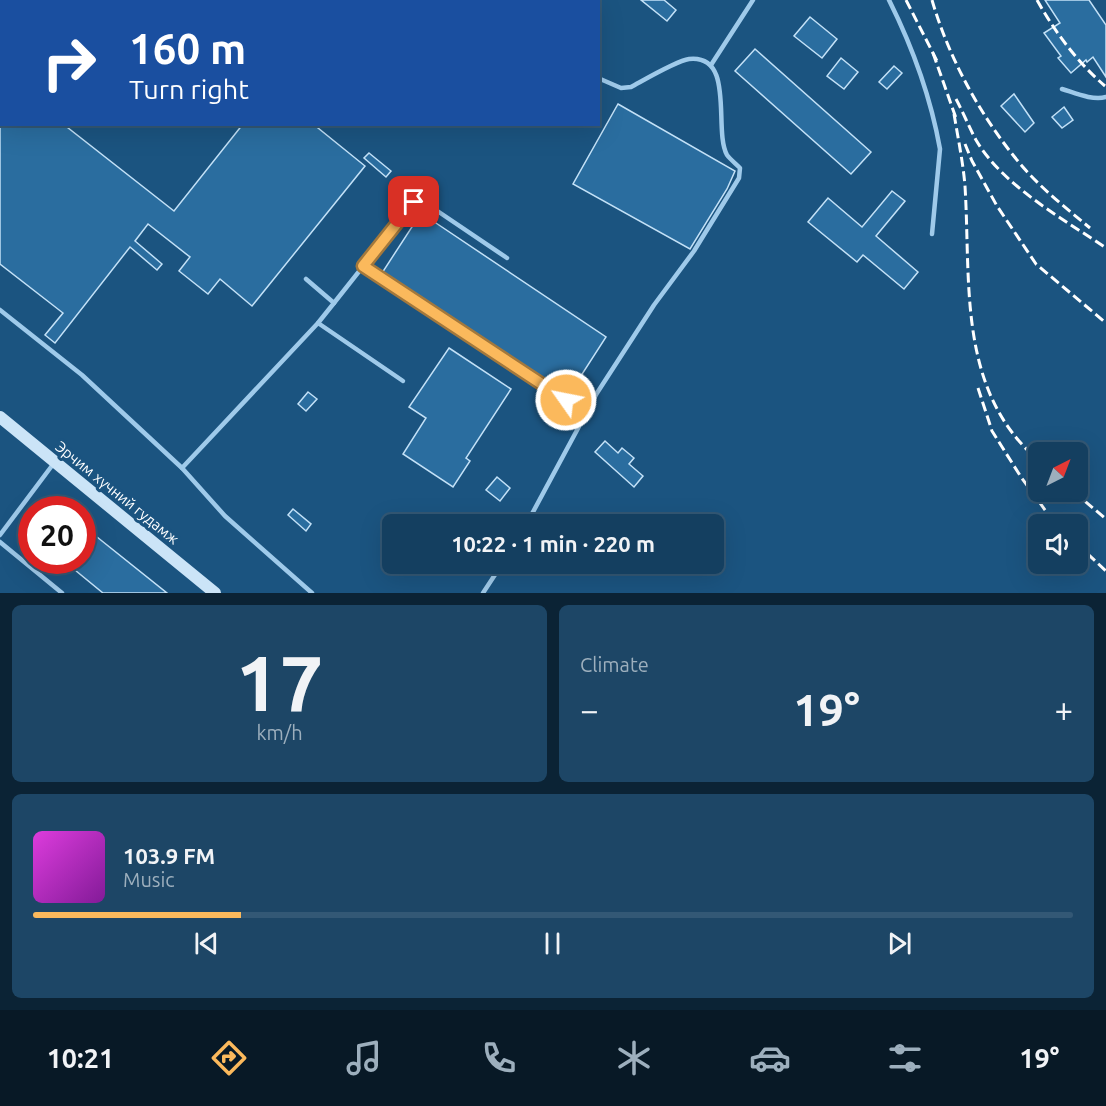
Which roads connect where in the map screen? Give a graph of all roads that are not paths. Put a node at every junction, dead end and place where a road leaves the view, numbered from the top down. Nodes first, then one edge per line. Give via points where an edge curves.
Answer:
1 (753, 0) edge
2 (889, 0) edge
3 (711, 65) junction
4 (600, 79) edge
5 (1062, 89) dead end
6 (1106, 97) edge
7 (932, 234) dead end
8 (507, 258) dead end
9 (363, 266) junction
10 (306, 279) dead end
11 (334, 303) junction
12 (0, 310) edge
13 (318, 323) junction
14 (403, 381) dead end
15 (566, 400) dead end
16 (0, 417) edge
17 (55, 462) junction
18 (182, 468) junction
19 (532, 514) edge
20 (0, 535) edge
21 (0, 542) edge
22 (495, 574) edge
23 (62, 593) edge
24 (214, 593) edge
25 (312, 593) edge
26 (483, 593) edge

1 - 3 lane
2 - 7 lane via 916,65 940,149
3 - 4 lane via 701,59 687,59 630,87 621,88
3 - 19 lane via 717,77 727,154 740,168 740,178 597,393
5 - 6 lane
8 - 9 lane via 427,204 414,202
9 - 11 lane
9 - 15 lane
10 - 11 lane
11 - 13 lane
12 - 18 lane via 82,375
13 - 14 lane
13 - 18 lane
16 - 17 main road, Эрчим хүчний гудамж
17 - 20 lane
17 - 24 main road, Эрчим хүчний гудамж
18 - 25 lane via 225,516
21 - 23 lane
22 - 26 lane

